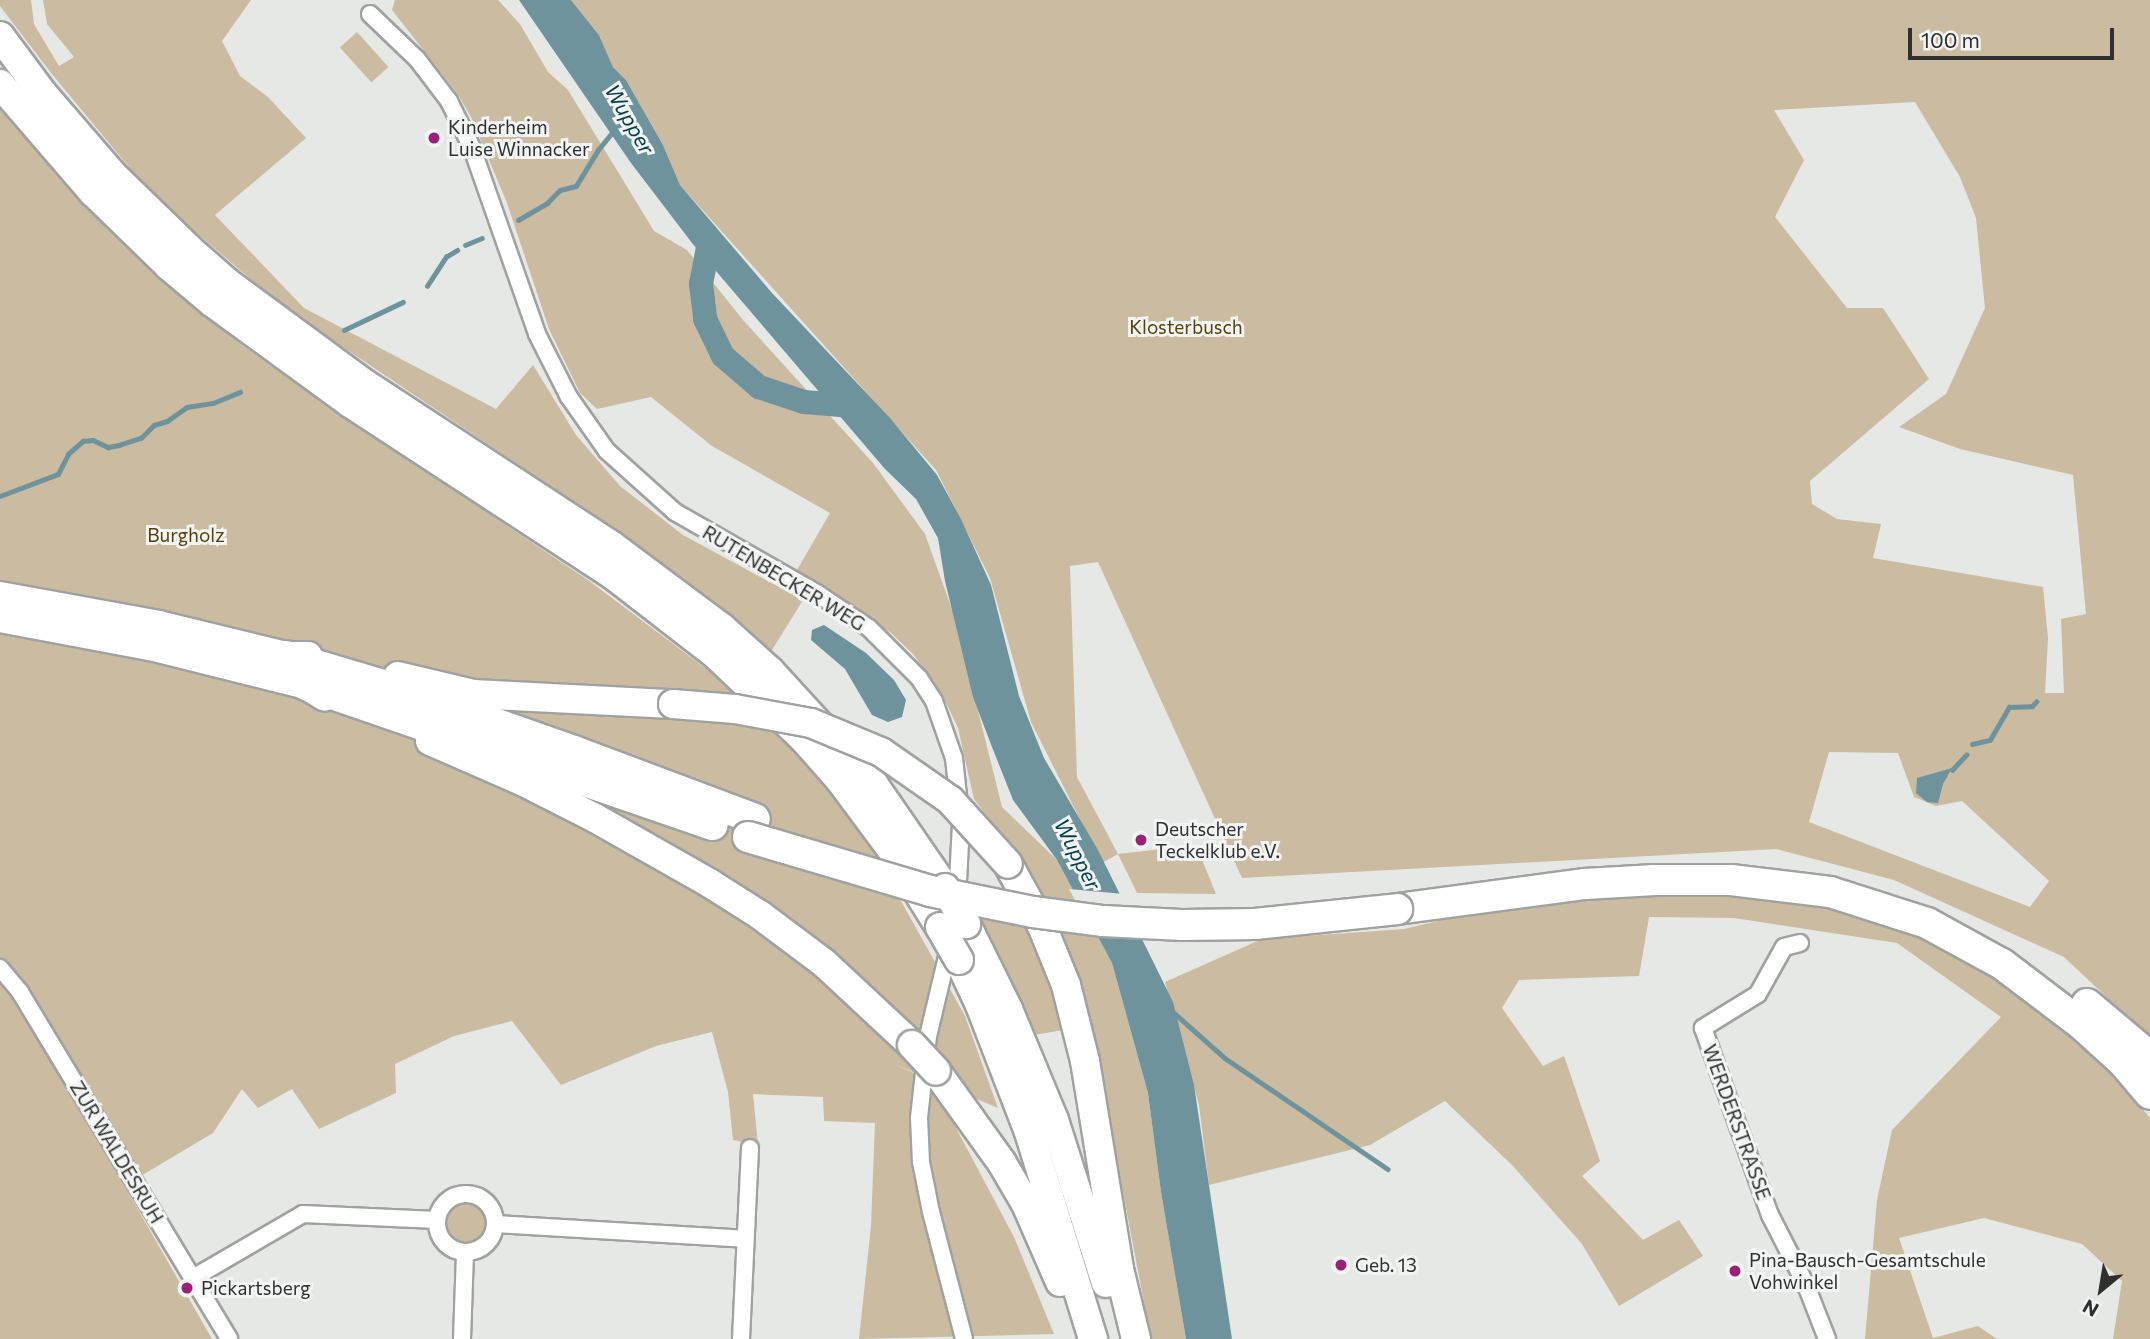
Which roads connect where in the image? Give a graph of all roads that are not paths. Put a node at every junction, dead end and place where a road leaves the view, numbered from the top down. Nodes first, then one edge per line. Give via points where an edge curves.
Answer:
1 (370, 14) dead end
2 (0, 36) edge
3 (0, 84) edge
4 (0, 596) edge
5 (0, 618) edge
6 (286, 656) junction
7 (306, 685) junction
8 (751, 828) junction
9 (953, 926) junction
10 (1800, 943) dead end
11 (0, 968) edge
12 (2088, 1017) junction
13 (2150, 1057) edge
14 (2150, 1094) edge
15 (750, 1149) dead end
16 (436, 1220) junction
17 (495, 1224) junction
18 (745, 1239) junction
19 (466, 1252) junction
20 (193, 1278) junction
21 (229, 1339) edge
22 (462, 1339) edge
23 (741, 1339) edge
24 (964, 1339) edge
25 (1080, 1339) edge
26 (1093, 1339) edge
27 (1123, 1339) edge
28 (1136, 1339) edge
29 (1827, 1339) edge

1 - 24 street, RUTENBECKER WEG via 417,59 449,101 472,148 537,334 569,397 607,451 674,512 869,628 905,661 933,701 954,758 960,858 954,931 928,1036 919,1118 921,1162
2 - 9 highway, bridge via 112,174 228,283 365,384 611,545 694,606 770,671 874,785 945,888
3 - 9 highway via 93,192 213,303 350,403 613,575 716,654 840,780
4 - 6 highway via 159,625
5 - 7 highway via 150,646
6 - 8 highway via 435,702
6 - 28 highway, bridge via 327,656 473,694 735,709 811,723 881,752 950,800 1009,864 1066,985 1092,1095 1119,1269
7 - 8 highway
7 - 25 highway, bridge via 347,711 501,772 653,849 760,915 856,990 936,1071 981,1130 1026,1204 1052,1259
8 - 12 highway, bridge via 930,891 1103,921 1230,925 1396,901 1656,880 1795,886 1881,906 1927,923
9 - 26 highway, bridge via 959,960 1029,1132
9 - 27 highway via 1008,1009 1054,1120
10 - 29 street, WERDERSTRASSE via 1784,947 1758,994 1703,1028 1770,1214
11 - 20 street, ZUR WALDESRUH via 20,992
12 - 13 highway
12 - 14 highway
15 - 18 street
16 - 17 street via 444,1203 461,1194 488,1205
16 - 19 street via 444,1243
16 - 20 street via 303,1213
17 - 18 street
17 - 19 street via 482,1247
18 - 23 street
19 - 22 street
20 - 21 street, ZUR WALDESRUH

